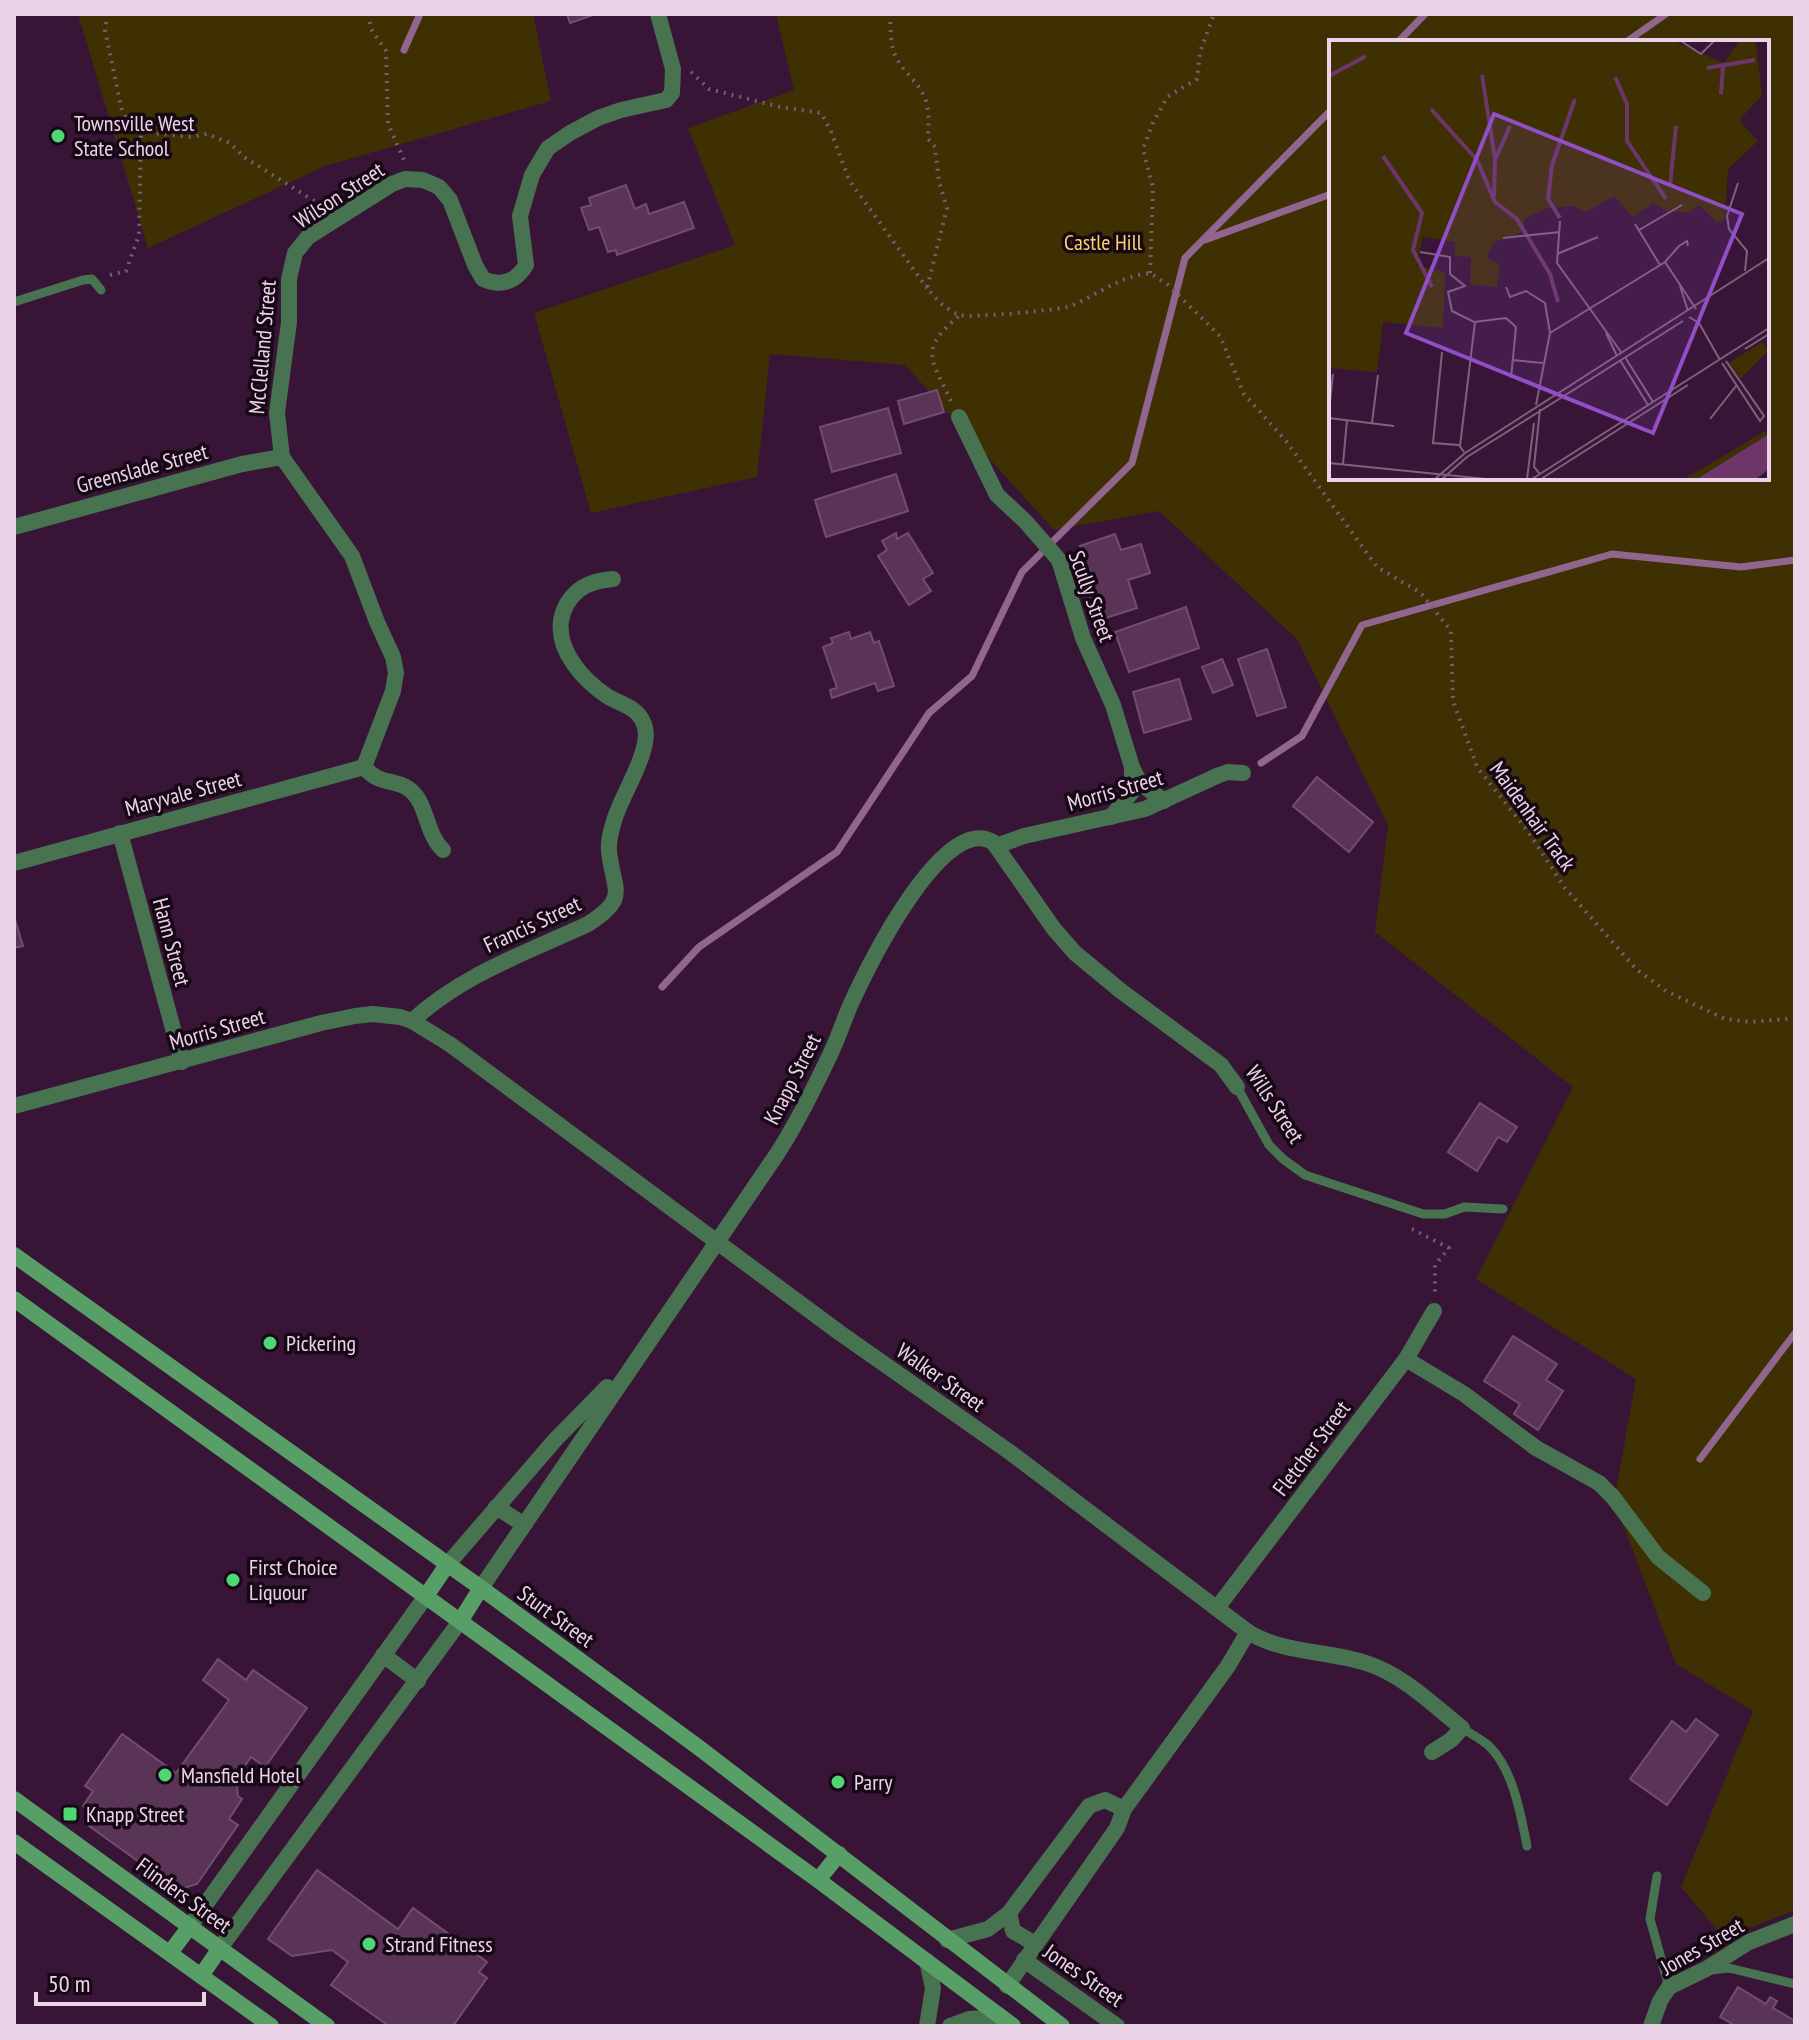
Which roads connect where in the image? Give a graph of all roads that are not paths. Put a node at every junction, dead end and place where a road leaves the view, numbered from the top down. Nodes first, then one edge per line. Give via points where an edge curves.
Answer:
1 (658, 14) edge
2 (295, 253) joint
3 (101, 290) dead end
4 (14, 302) edge
5 (959, 417) road end
6 (282, 457) junction
7 (14, 527) edge
8 (613, 579) dead end
9 (364, 767) junction
10 (1132, 767) junction
11 (1243, 773) dead end
12 (1164, 801) junction
13 (1111, 817) junction
14 (120, 833) junction
15 (996, 846) junction
16 (443, 850) dead end
17 (14, 863) edge
18 (412, 1021) junction
19 (182, 1062) junction
20 (1237, 1087) joint
21 (36, 1102) junction
22 (14, 1106) edge
23 (14, 1112) edge
24 (1503, 1209) dead end
25 (717, 1241) junction
26 (14, 1255) edge
27 (14, 1299) edge
28 (1434, 1311) road end
29 (1406, 1359) junction
30 (632, 1364) junction
31 (496, 1507) junction
32 (523, 1524) junction
33 (447, 1565) junction
34 (481, 1588) junction
35 (1703, 1593) dead end
36 (426, 1596) junction
37 (1217, 1608) junction
38 (461, 1620) junction
39 (1248, 1632) junction
40 (383, 1655) junction
41 (418, 1681) junction
42 (1462, 1728) junction
43 (1432, 1752) dead end
44 (14, 1799) edge
45 (1124, 1809) junction
46 (14, 1842) edge
47 (1527, 1846) dead end
48 (839, 1854) junction
49 (1657, 1876) dead end
50 (818, 1880) junction
51 (1009, 1913) junction
52 (1795, 1924) edge
53 (190, 1926) junction
54 (947, 1940) junction
55 (1035, 1944) junction
56 (220, 1948) junction
57 (170, 1953) junction
58 (1024, 1960) junction
59 (927, 1961) junction
60 (1704, 1971) junction
61 (201, 1976) junction
62 (1795, 1984) edge
63 (1007, 1986) junction
64 (1669, 1987) junction
65 (1007, 2022) edge
66 (271, 2026) edge
67 (327, 2026) edge
68 (927, 2026) edge
69 (950, 2026) edge
70 (1062, 2026) edge
71 (1117, 2026) edge
72 (1651, 2026) edge

1 - 2 street, Wilson Street via 674,86 666,100 598,118 548,148 532,175 520,216 526,265 509,281 483,279 444,191 414,179 392,184 308,237
2 - 6 street, McClelland Street via 278,396
3 - 4 lane via 92,279
5 - 10 street, Scully Street via 997,495 1061,564
6 - 7 street, Greenslade Street
6 - 9 street, McClelland Street via 352,556 393,657 393,691
8 - 18 street, Francis Street via 574,594 563,610 561,636 585,678 632,708 647,732 610,838 614,901 588,924 473,976
9 - 14 street, Maryvale Street
9 - 16 street via 377,779 411,791
10 - 12 street, Scully Street via 1140,783
10 - 13 street via 1132,792
11 - 12 street, Morris Street via 1219,775
12 - 13 street, Morris Street
13 - 15 street, Morris Street
14 - 17 street, Maryvale Street
14 - 19 street, Hann Street
15 - 20 street, Wills Street via 1075,953 1210,1056
15 - 25 street, Knapp Street via 983,838 956,848 916,888 856,992 787,1138
18 - 19 street, Morris Street via 355,1016
18 - 25 street, Walker Street
19 - 21 street, Morris Street
20 - 24 lane, Wills Street via 1269,1145 1305,1175 1423,1214 1464,1207
21 - 22 street, Morris Street
21 - 23 street, Morris Street
25 - 30 street, Knapp Street
25 - 37 street, Walker Street
26 - 33 main road, Sturt Street
27 - 36 main road
28 - 29 street, Fletcher Street
29 - 35 street via 1536,1448 1599,1483 1658,1557
29 - 37 street, Fletcher Street
30 - 31 street, Knapp Street
30 - 32 street, Knapp Street
31 - 32 street
31 - 33 street, Knapp Street
32 - 34 street, Knapp Street
33 - 34 main road, Sturt Street
33 - 36 main road
34 - 38 main road
34 - 48 main road, Sturt Street
36 - 38 main road
36 - 40 street
37 - 39 street, Walker Street
38 - 41 street
38 - 50 main road
39 - 42 street, Walker Street via 1280,1647 1377,1667
39 - 45 street
40 - 41 street
40 - 53 street
41 - 56 street
42 - 43 street
42 - 47 lane, Walker Street via 1496,1755 1514,1795
44 - 53 main road, Flinders Street
45 - 51 street via 1105,1800 1089,1806
45 - 55 street via 1117,1828
46 - 57 main road
48 - 50 main road
48 - 54 main road, Sturt Street
49 - 64 lane via 1650,1919
50 - 59 main road
51 - 54 street via 988,1929
51 - 55 street via 1013,1931
52 - 60 street, Jones Street via 1749,1942
53 - 56 main road, Flinders Street
53 - 57 main road
54 - 63 main road, Sturt Street
55 - 58 street
56 - 61 main road
56 - 67 main road, Flinders Street
57 - 61 main road
58 - 63 street
58 - 71 street, Jones Street
59 - 65 main road
59 - 68 street via 933,1988
60 - 62 lane via 1729,1968
60 - 64 street, Jones Street
61 - 66 main road
63 - 70 main road, Sturt Street
64 - 72 street, Jones Street
65 - 69 street via 969,2019

